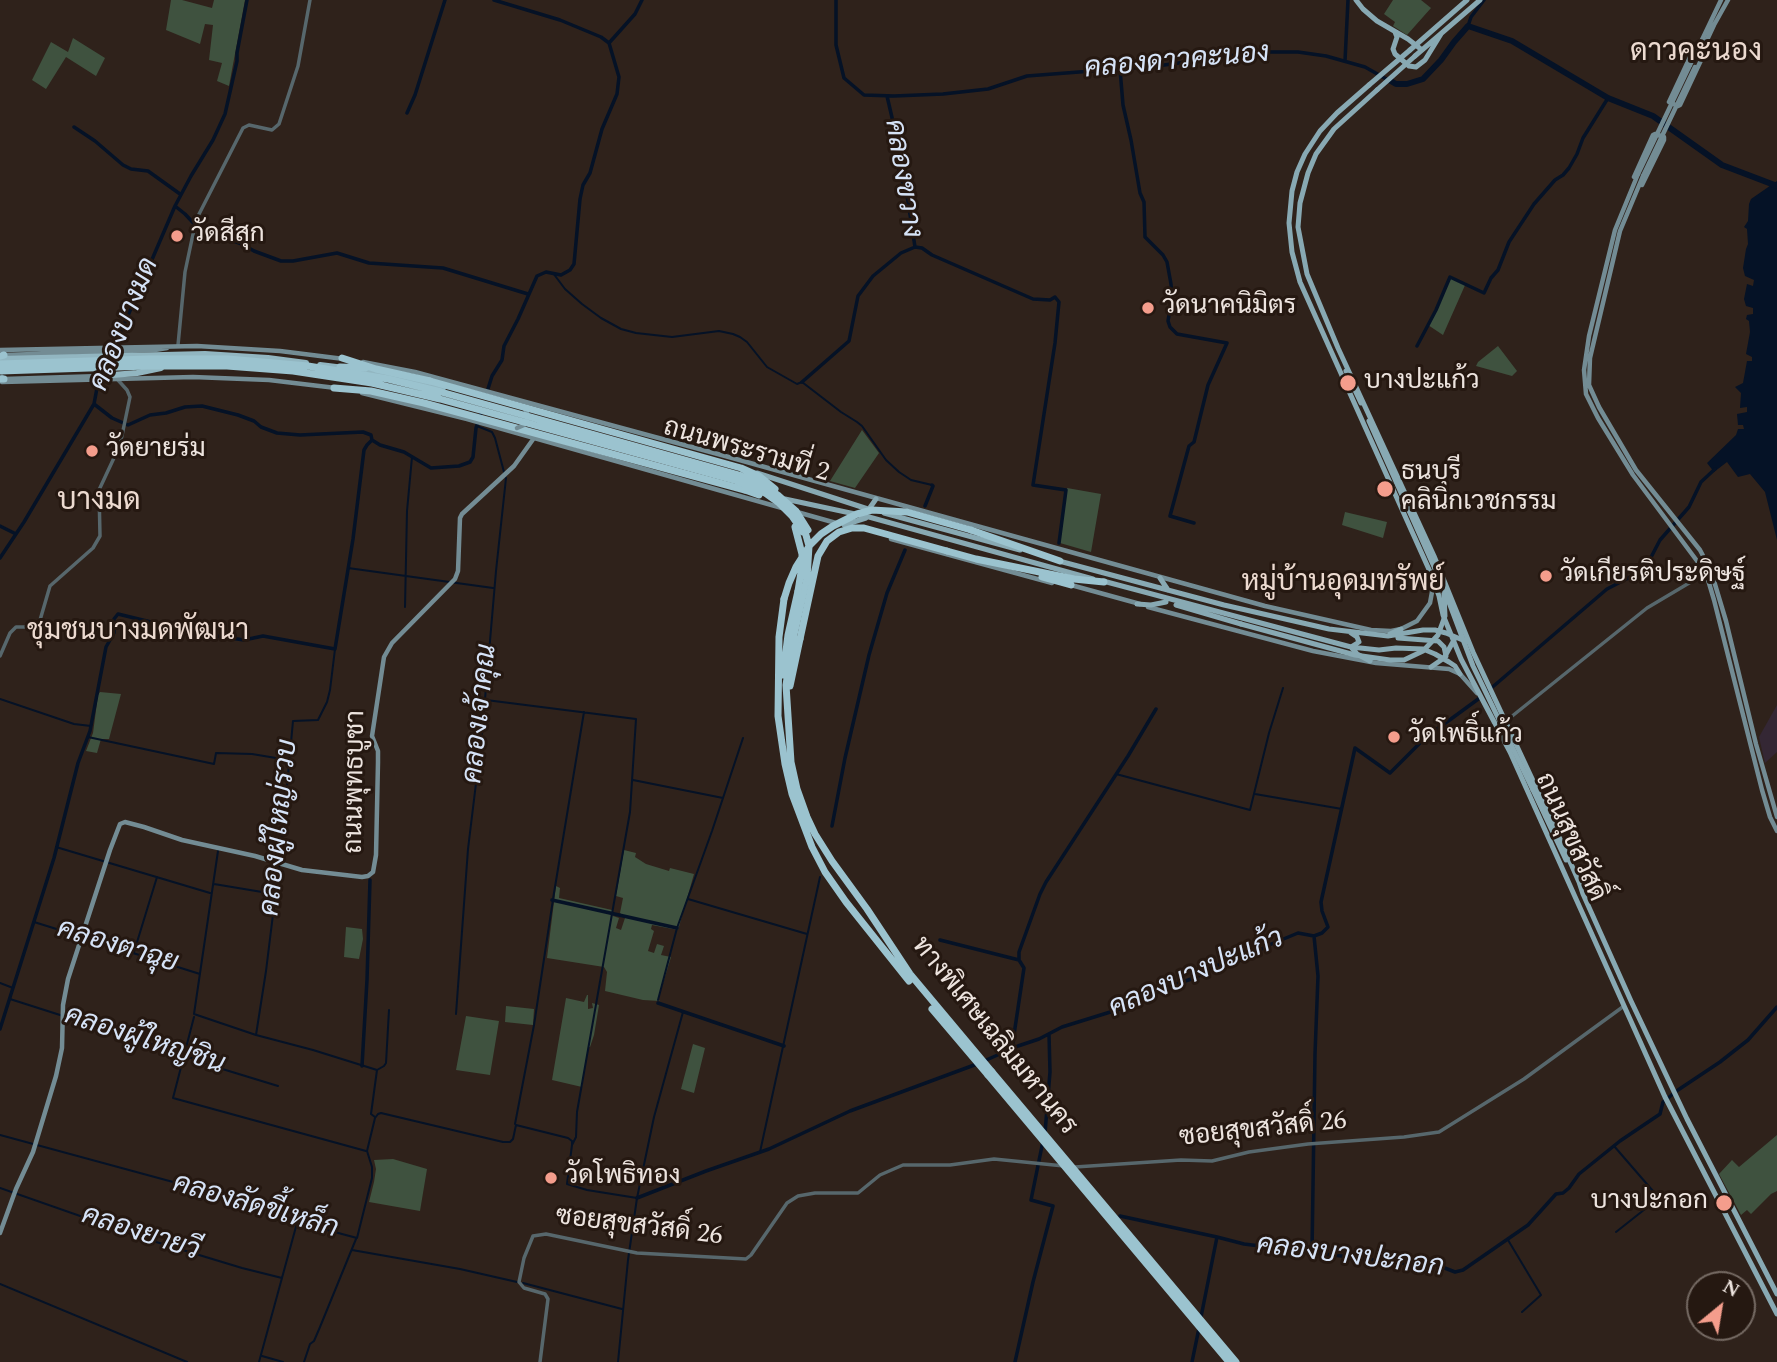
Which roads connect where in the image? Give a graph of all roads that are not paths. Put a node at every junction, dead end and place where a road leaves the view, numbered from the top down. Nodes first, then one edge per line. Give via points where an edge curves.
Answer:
1 (310, 0) edge
2 (1356, 0) edge
3 (1467, 0) edge
4 (1480, 0) edge
5 (1721, 0) edge
6 (1728, 0) edge
7 (1395, 32) junction
8 (1441, 34) junction
9 (1416, 45) junction
10 (1698, 47) junction
11 (1422, 50) junction
12 (1702, 53) junction
13 (1693, 66) junction
14 (1635, 189) junction
15 (1289, 235) junction
16 (1299, 235) junction
17 (178, 345) junction
18 (1338, 348) junction
19 (123, 351) junction
20 (1, 357) edge
21 (342, 358) junction
22 (341, 367) junction
23 (161, 368) junction
24 (376, 369) junction
25 (97, 375) junction
26 (1, 376) edge
27 (109, 377) junction
28 (130, 378) junction
29 (116, 379) junction
30 (336, 379) junction
31 (334, 388) junction
32 (371, 391) junction
33 (500, 399) junction
34 (523, 406) junction
35 (552, 418) junction
36 (516, 428) junction
37 (547, 431) junction
38 (1613, 437) junction
39 (534, 438) junction
40 (876, 499) junction
41 (791, 506) junction
42 (869, 509) junction
43 (844, 511) junction
44 (792, 516) junction
45 (869, 517) junction
46 (857, 521) junction
47 (844, 525) junction
48 (870, 532) junction
49 (1685, 539) junction
50 (976, 559) junction
51 (1060, 561) junction
52 (1708, 572) junction
53 (1433, 574) junction
54 (1160, 578) junction
55 (1104, 582) junction
56 (1072, 585) junction
57 (1131, 589) junction
58 (1168, 590) junction
59 (1166, 602) junction
60 (1138, 604) junction
61 (1719, 606) junction
62 (1459, 614) junction
63 (1445, 620) junction
64 (1462, 621) junction
65 (1401, 629) junction
66 (1351, 633) junction
67 (1388, 636) junction
68 (1453, 637) junction
69 (1399, 638) junction
70 (1340, 644) junction
71 (1471, 645) junction
72 (1351, 647) junction
73 (1396, 648) junction
74 (1473, 652) junction
75 (0, 656) edge
76 (1445, 657) junction
77 (1461, 659) junction
78 (1358, 660) junction
79 (1370, 662) junction
80 (1431, 667) junction
81 (1460, 674) junction
82 (1479, 696) junction
83 (787, 704) junction
84 (1506, 721) junction
85 (781, 728) junction
86 (1777, 817) edge
87 (1777, 831) edge
88 (1581, 891) junction
89 (1624, 1006) junction
90 (0, 1233) edge
91 (1777, 1294) edge
92 (1777, 1314) edge
93 (540, 1362) edge
94 (1229, 1362) edge
95 (1236, 1362) edge

1 - 17 street via 298,66 279,124 272,130 243,128 196,220
2 - 7 main road
3 - 9 main road, ถนนสุขสวัสดิ์
4 - 8 main road
5 - 10 main road
6 - 12 main road
7 - 8 main road via 1395,54 1416,67
7 - 9 main road
8 - 11 main road, ถนนสุขสวัสดิ์
9 - 11 main road
9 - 15 main road, ถนนสุขสวัสดิ์, bridge via 1315,138 1297,172
10 - 12 main road via 1670,102 1680,105
10 - 13 main road
11 - 16 main road, ถนนสุขสวัสดิ์, bridge via 1342,121 1316,154 1301,194
12 - 13 main road
13 - 14 main road, bridge
14 - 14 main road via 1637,169 1655,134 1664,137 1647,176
14 - 38 main road via 1611,258 1590,358 1590,385
15 - 16 main road
15 - 53 main road, ถนนสุขสวัสดิ์ via 1305,296
16 - 18 main road, ถนนสุขสวัสดิ์ via 1307,274
17 - 19 main road, ถนนพระรามที่ 2
17 - 21 main road, ถนนพระรามที่ 2
18 - 53 main road, bridge
18 - 62 main road, ถนนสุขสวัสดิ์
19 - 20 main road
19 - 20 highway, ถนนพระรามที่ 2, bridge via 103,356
19 - 20 main road, ถนนพระรามที่ 2 via 105,347
19 - 22 highway, ถนนพระรามที่ 2 via 236,355
20 - 41 highway, bridge via 228,359 359,374 441,392 730,472 774,491
21 - 24 highway
21 - 33 main road, ถนนพระรามที่ 2 via 475,388
22 - 24 highway
22 - 33 highway, ถนนพระรามที่ 2, bridge
23 - 25 highway, ถนนพระรามที่ 2, bridge via 116,369
23 - 27 highway
23 - 30 highway, ถนนพระรามที่ 2 via 269,371
24 - 34 highway, bridge
25 - 26 highway, ถนนพระรามที่ 2
25 - 27 highway
26 - 44 highway, bridge via 211,366 293,371 365,382 737,481 770,496
27 - 28 main road
27 - 29 main road, ถนนพระรามที่ 2
28 - 29 main road, ถนนพระรามที่ 2
28 - 31 main road, ถนนพระรามที่ 2 via 270,380
29 - 75 street via 130,395 116,456 99,490 98,542 50,586 38,627 13,629
30 - 32 highway
30 - 37 highway, ถนนพระรามที่ 2, bridge
31 - 32 highway
31 - 39 main road, ถนนพระรามที่ 2
32 - 36 highway
33 - 35 highway, ถนนพระรามที่ 2
33 - 40 main road, ถนนพระรามที่ 2
34 - 36 main road, bridge via 527,420
34 - 41 highway, bridge via 748,470 771,484
35 - 42 main road, ถนนพระรามที่ 2 via 760,473
35 - 83 highway, bridge via 752,476 786,498 809,545 786,685
36 - 44 highway, bridge via 752,492
37 - 43 main road, ถนนพระรามที่ 2 via 743,489
37 - 85 highway, bridge via 748,486 788,514 797,531 802,566 784,663
38 - 49 main road
38 - 49 main road via 1633,475
39 - 47 main road, ถนนพระรามที่ 2
39 - 90 main road, ถนนพุทธบูชา via 502,479 460,517 454,581 392,643 384,657 372,736 378,751 373,872 362,877 302,870 121,823 68,979 60,1060 33,1152
40 - 42 main road
40 - 54 main road, ถนนพระรามที่ 2
41 - 44 highway, bridge via 805,531
42 - 51 main road, ถนนพระรามที่ 2
43 - 45 main road, ถนนพระรามที่ 2
43 - 46 main road
45 - 46 main road
45 - 55 main road, ถนนพระรามที่ 2
46 - 47 main road
46 - 48 main road
47 - 48 main road, ถนนพระรามที่ 2
48 - 56 main road, ถนนพระรามที่ 2 via 1041,581
49 - 52 main road via 1700,551
50 - 55 highway
50 - 56 highway
50 - 83 highway, bridge via 864,528 839,532 827,541 818,556
51 - 58 main road, ถนนพระรามที่ 2
51 - 85 highway, bridge via 907,512 873,510 833,526 810,545 784,599 779,637
52 - 61 main road
52 - 84 street via 1647,608
53 - 59 main road, bridge via 1444,594 1442,626 1428,647 1404,660 1355,655
53 - 63 main road, ถนนสุขสวัสดิ์
53 - 65 main road via 1427,609
53 - 88 main road, bridge via 1444,589 1473,666
54 - 58 main road
54 - 65 main road, ถนนพระรามที่ 2 via 1371,630
55 - 57 main road, ถนนพระรามที่ 2
56 - 60 main road, ถนนพระรามที่ 2
57 - 59 main road
57 - 70 main road, ถนนพระรามที่ 2
58 - 66 main road, ถนนพระรามที่ 2
59 - 60 main road
60 - 78 main road, ถนนพระรามที่ 2
61 - 86 main road
61 - 87 main road via 1762,790
62 - 63 main road via 1452,622
62 - 64 main road, ถนนสุขสวัสดิ์
63 - 68 main road, ถนนสุขสวัสดิ์
64 - 68 main road
64 - 71 main road, ถนนสุขสวัสดิ์
65 - 67 main road
66 - 67 main road, ถนนพระรามที่ 2
66 - 72 main road via 1359,640
67 - 68 main road, ถนนพระรามที่ 2 via 1430,630
67 - 69 main road
68 - 71 main road, ถนนพระรามที่ 2
68 - 76 main road
68 - 77 main road, ถนนสุขสวัสดิ์
69 - 73 main road
69 - 76 main road via 1438,641
70 - 72 main road, ถนนพระรามที่ 2
70 - 78 main road
71 - 74 main road, ถนนสุขสวัสดิ์
72 - 73 main road, ถนนพระรามที่ 2
72 - 79 main road
73 - 76 main road, ถนนพระรามที่ 2 via 1423,649
74 - 77 main road via 1466,652
74 - 84 main road, ถนนสุขสวัสดิ์
76 - 80 main road
76 - 81 main road, ถนนพระรามที่ 2
77 - 82 main road, ถนนสุขสวัสดิ์
78 - 79 main road, ถนนพระรามที่ 2
79 - 80 main road, ถนนพระรามที่ 2
80 - 81 main road, ถนนพระรามที่ 2
81 - 82 main road, ถนนพระรามที่ 2
82 - 89 main road, ถนนสุขสวัสดิ์ via 1515,764
83 - 95 highway, ทางพิเศษเฉลิมมหานคร, bridge via 797,789 832,861 937,1008
84 - 88 main road, ถนนสุขสวัสดิ์
85 - 94 highway, ทางพิเศษเฉลิมมหานคร, bridge via 787,775 801,820 821,864 846,902
88 - 91 main road, ถนนสุขสวัสดิ์ via 1673,1091
89 - 92 main road, ถนนสุขสวัสดิ์ via 1665,1097
89 - 93 street, ซอยสุขสวัสดิ์ 26 via 1524,1079 1439,1132 1308,1144 1212,1161 1089,1167 994,1159 903,1165 880,1175 858,1193 798,1196 787,1203 746,1259 637,1252 546,1234 533,1236 519,1282 548,1299

